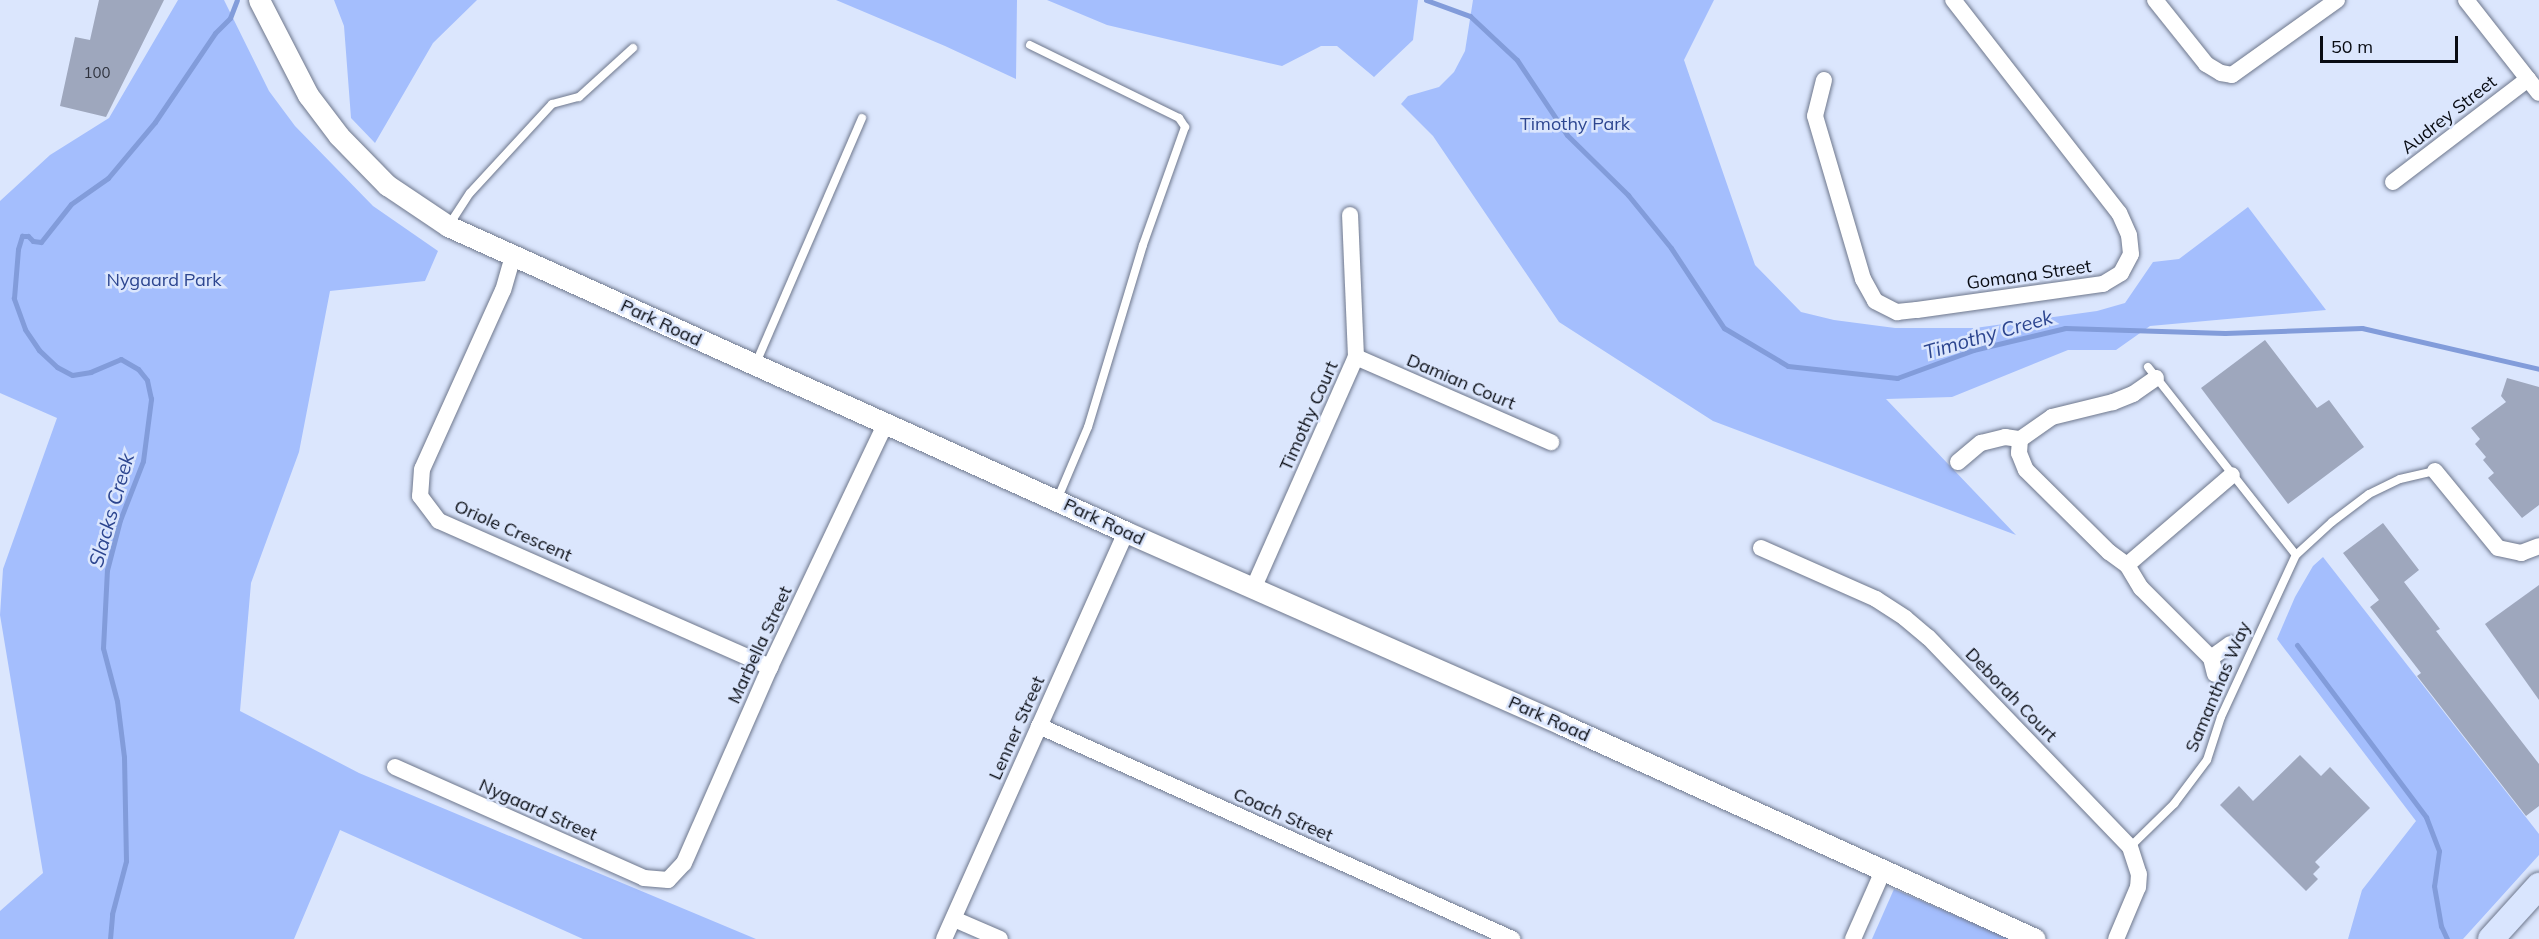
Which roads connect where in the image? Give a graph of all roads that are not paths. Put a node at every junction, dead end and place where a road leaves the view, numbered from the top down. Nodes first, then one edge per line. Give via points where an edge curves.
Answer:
1 (1953, 0) edge
2 (2155, 0) edge
3 (2466, 0) edge
4 (260, 2) edge
5 (2326, 3) edge
6 (1030, 45) dead end
7 (633, 48) dead end
8 (2528, 79) junction
9 (1824, 80) dead end
10 (2539, 93) edge
11 (862, 118) dead end
12 (2393, 182) dead end
13 (1350, 214) dead end
14 (448, 226) junction
15 (513, 256) junction
16 (1356, 357) junction
17 (754, 366) junction
18 (2152, 372) joint
19 (885, 425) junction
20 (2020, 439) junction
21 (1551, 442) dead end
22 (1958, 462) dead end
23 (2435, 471) joint
24 (2232, 475) junction
25 (1057, 500) junction
26 (1126, 532) junction
27 (2539, 546) edge
28 (1761, 548) dead end
29 (2296, 555) junction
30 (2127, 565) junction
31 (1253, 589) junction
32 (2230, 644) dead end
33 (770, 667) junction
34 (1039, 726) junction
35 (395, 766) dead end
36 (2130, 846) junction
37 (1883, 872) junction
38 (668, 880) joint
39 (2539, 886) edge
40 (954, 918) junction
41 (944, 939) edge
42 (1000, 939) edge
43 (1512, 939) edge
44 (1853, 939) edge
45 (2035, 939) edge
46 (2116, 939) edge
47 (2491, 939) edge

1 - 9 street, Gomana Street via 2119,213 2129,235 2131,255 2121,273 2103,284 1917,310 1897,312 1875,301 1863,279 1815,116
2 - 5 street via 2206,64 2232,75
3 - 8 street
4 - 14 street, Park Road via 308,95 339,135 387,185
6 - 25 lane via 1179,118 1185,128 1143,245 1088,428
7 - 14 lane via 579,97 552,104 470,194
8 - 10 street
8 - 12 street, Audrey Street
11 - 17 lane
13 - 16 street, Timothy Court
14 - 15 street, Park Road
15 - 17 street, Park Road
15 - 33 street, Oriole Crescent via 503,290 422,469 420,496 440,521
16 - 21 street, Damian Court
16 - 31 street, Timothy Court
17 - 19 street, Park Road
18 - 20 street via 2133,394 2052,417
18 - 24 lane
19 - 25 street, Park Road
19 - 33 street, Marbella Street
20 - 22 street via 2005,437 1981,443
20 - 30 street via 2019,453 2026,470
23 - 27 street via 2491,543 2512,553 2530,552
23 - 29 lane, Samanthas Way via 2400,479 2369,494
24 - 29 lane
24 - 30 street
25 - 26 street, Park Road
26 - 31 street, Park Road
26 - 34 street, Lenner Street
28 - 36 street, Deborah Court via 1876,599 1905,618 1928,637
29 - 36 lane, Samanthas Way via 2221,717 2203,767 2174,804
30 - 32 street via 2141,588 2213,666
31 - 37 street, Park Road via 1561,724
33 - 38 street, Marbella Street via 684,863
34 - 40 street, Lenner Street
34 - 43 street, Coach Street
35 - 38 street, Nygaard Street via 644,878
36 - 46 street, Deborah Court via 2139,874 2138,887
37 - 44 street
37 - 45 street, Park Road
39 - 47 main road
40 - 41 street, Lenner Street
40 - 42 street

